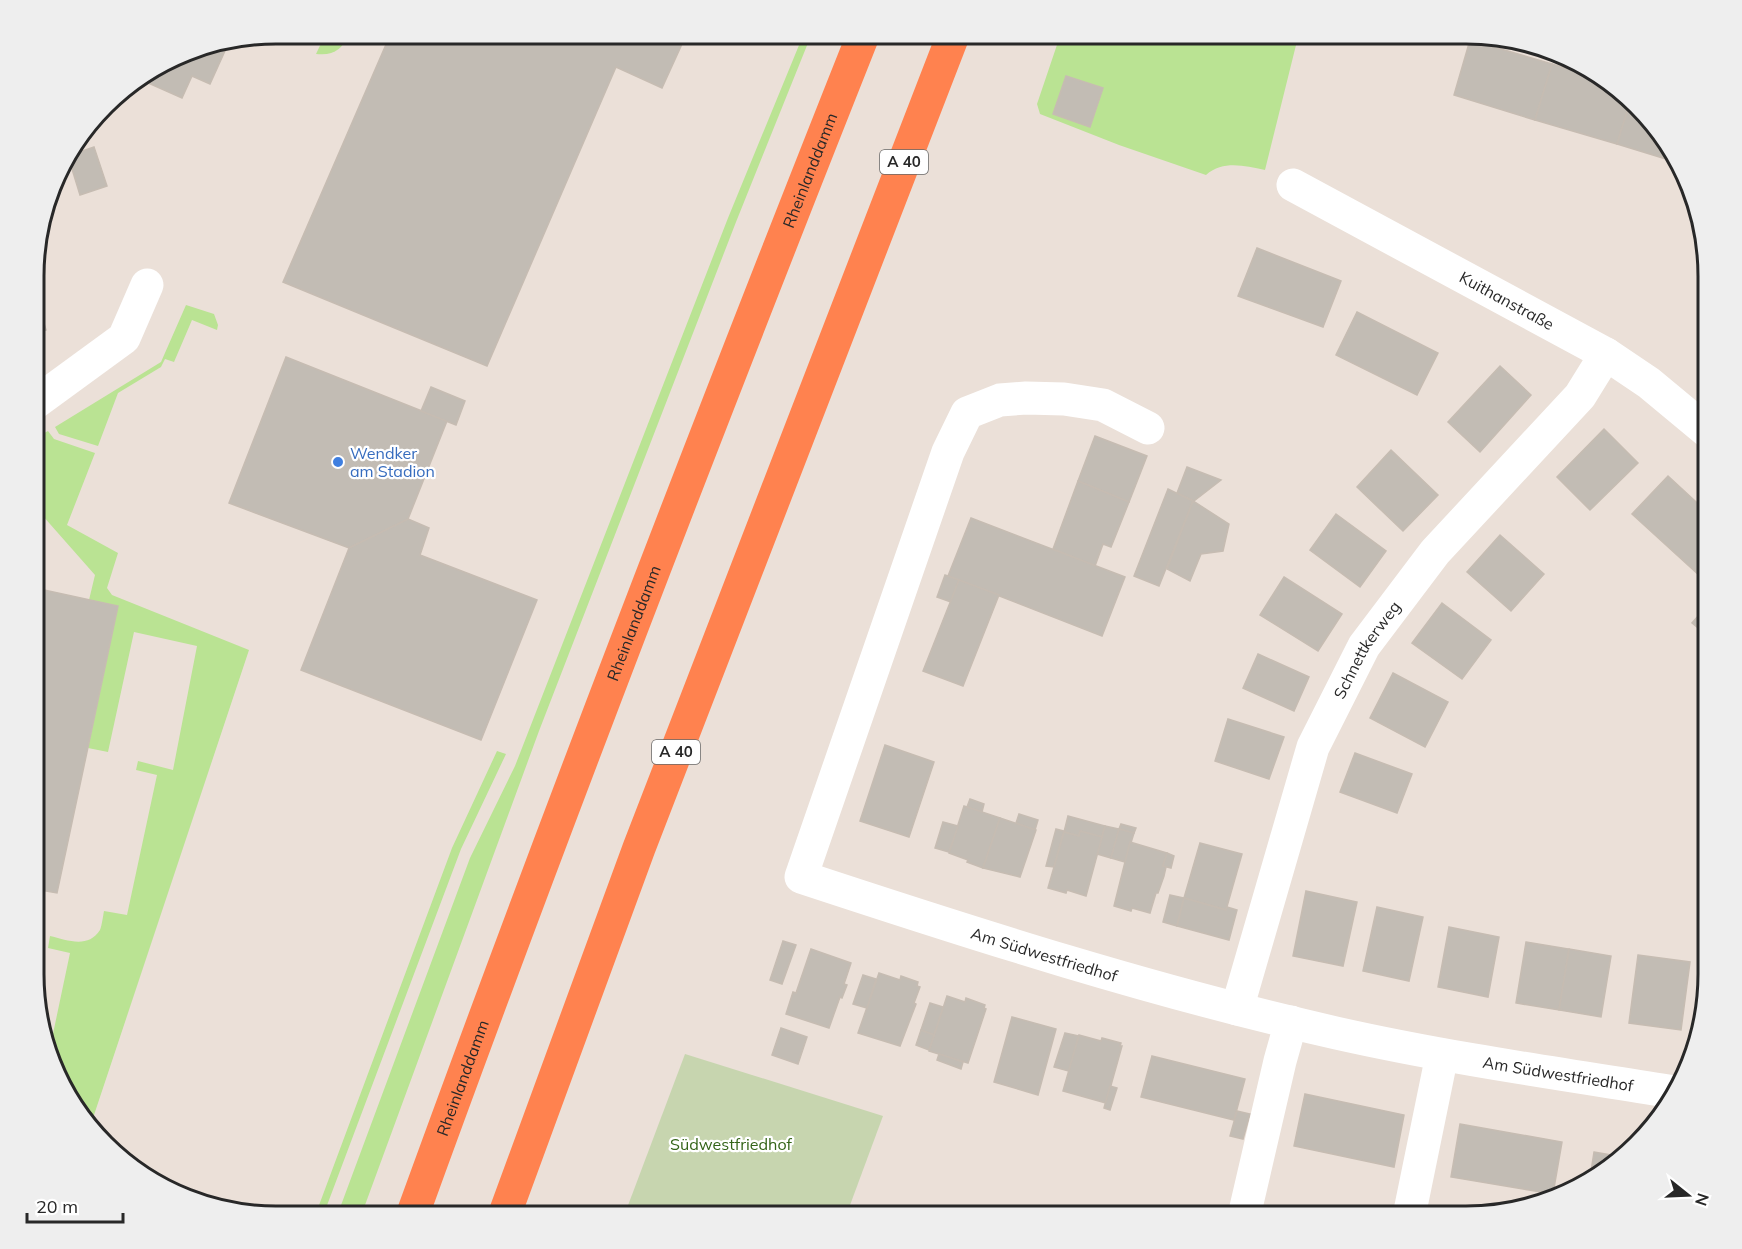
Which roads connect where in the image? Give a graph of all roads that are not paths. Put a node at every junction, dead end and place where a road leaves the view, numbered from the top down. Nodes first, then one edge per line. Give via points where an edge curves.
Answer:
1 (860, 44) edge
2 (950, 44) edge
3 (1293, 185) dead end
4 (147, 285) dead end
5 (1606, 354) junction
6 (44, 396) edge
7 (1698, 424) edge
8 (1149, 428) dead end
9 (1237, 1009) junction
10 (1291, 1022) junction
11 (1442, 1054) junction
12 (1666, 1091) edge
13 (416, 1206) edge
14 (508, 1206) edge
15 (1246, 1206) edge
16 (1411, 1206) edge

1 - 13 highway, Rheinlanddamm via 511,942
2 - 14 highway, A 40 via 639,848
3 - 5 street, Kuithanstraße
4 - 6 street via 124,338
5 - 7 street, Kuithanstraße
5 - 9 street, Schnettkerweg via 1580,396 1435,552 1364,646 1313,747
8 - 9 street, Am Südwestfriedhof via 1103,405 1064,399 1000,400 967,412 948,452 801,877 974,934
9 - 10 street, Am Südwestfriedhof
10 - 11 street, Am Südwestfriedhof
10 - 15 street
11 - 12 street, Am Südwestfriedhof
11 - 16 street

